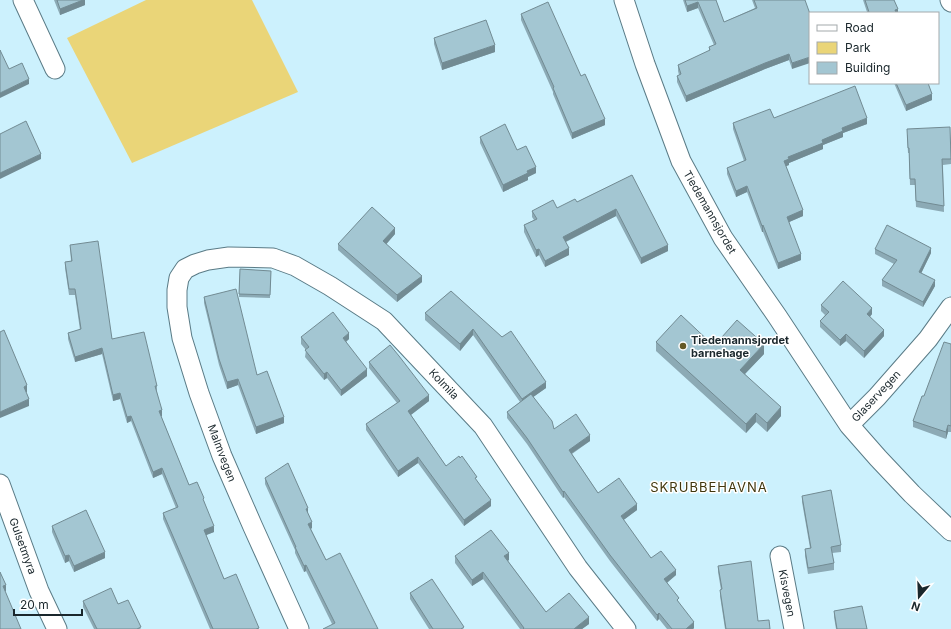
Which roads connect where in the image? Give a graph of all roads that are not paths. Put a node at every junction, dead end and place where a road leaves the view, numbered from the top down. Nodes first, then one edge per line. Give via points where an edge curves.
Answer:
1 (22, 0) edge
2 (624, 0) edge
3 (55, 69) dead end
4 (185, 269) joint
5 (951, 307) edge
6 (849, 425) junction
7 (0, 484) edge
8 (951, 531) edge
9 (780, 556) dead end
10 (57, 629) edge
11 (300, 629) edge
12 (626, 629) edge
13 (794, 629) edge

1 - 3 street
2 - 6 street, Tiedemannsjordet via 681,161 723,238
4 - 11 street, Malmvegen via 179,278 177,307 182,338 199,393 252,527
4 - 12 street, Kolmila via 208,260 229,257 273,258 295,266 384,321 483,426 578,568
5 - 6 street, Glaservegen via 928,339
6 - 8 street, Glaservegen via 892,474
7 - 10 street, Gulsetmyra via 39,591
9 - 13 street, Kisvegen

